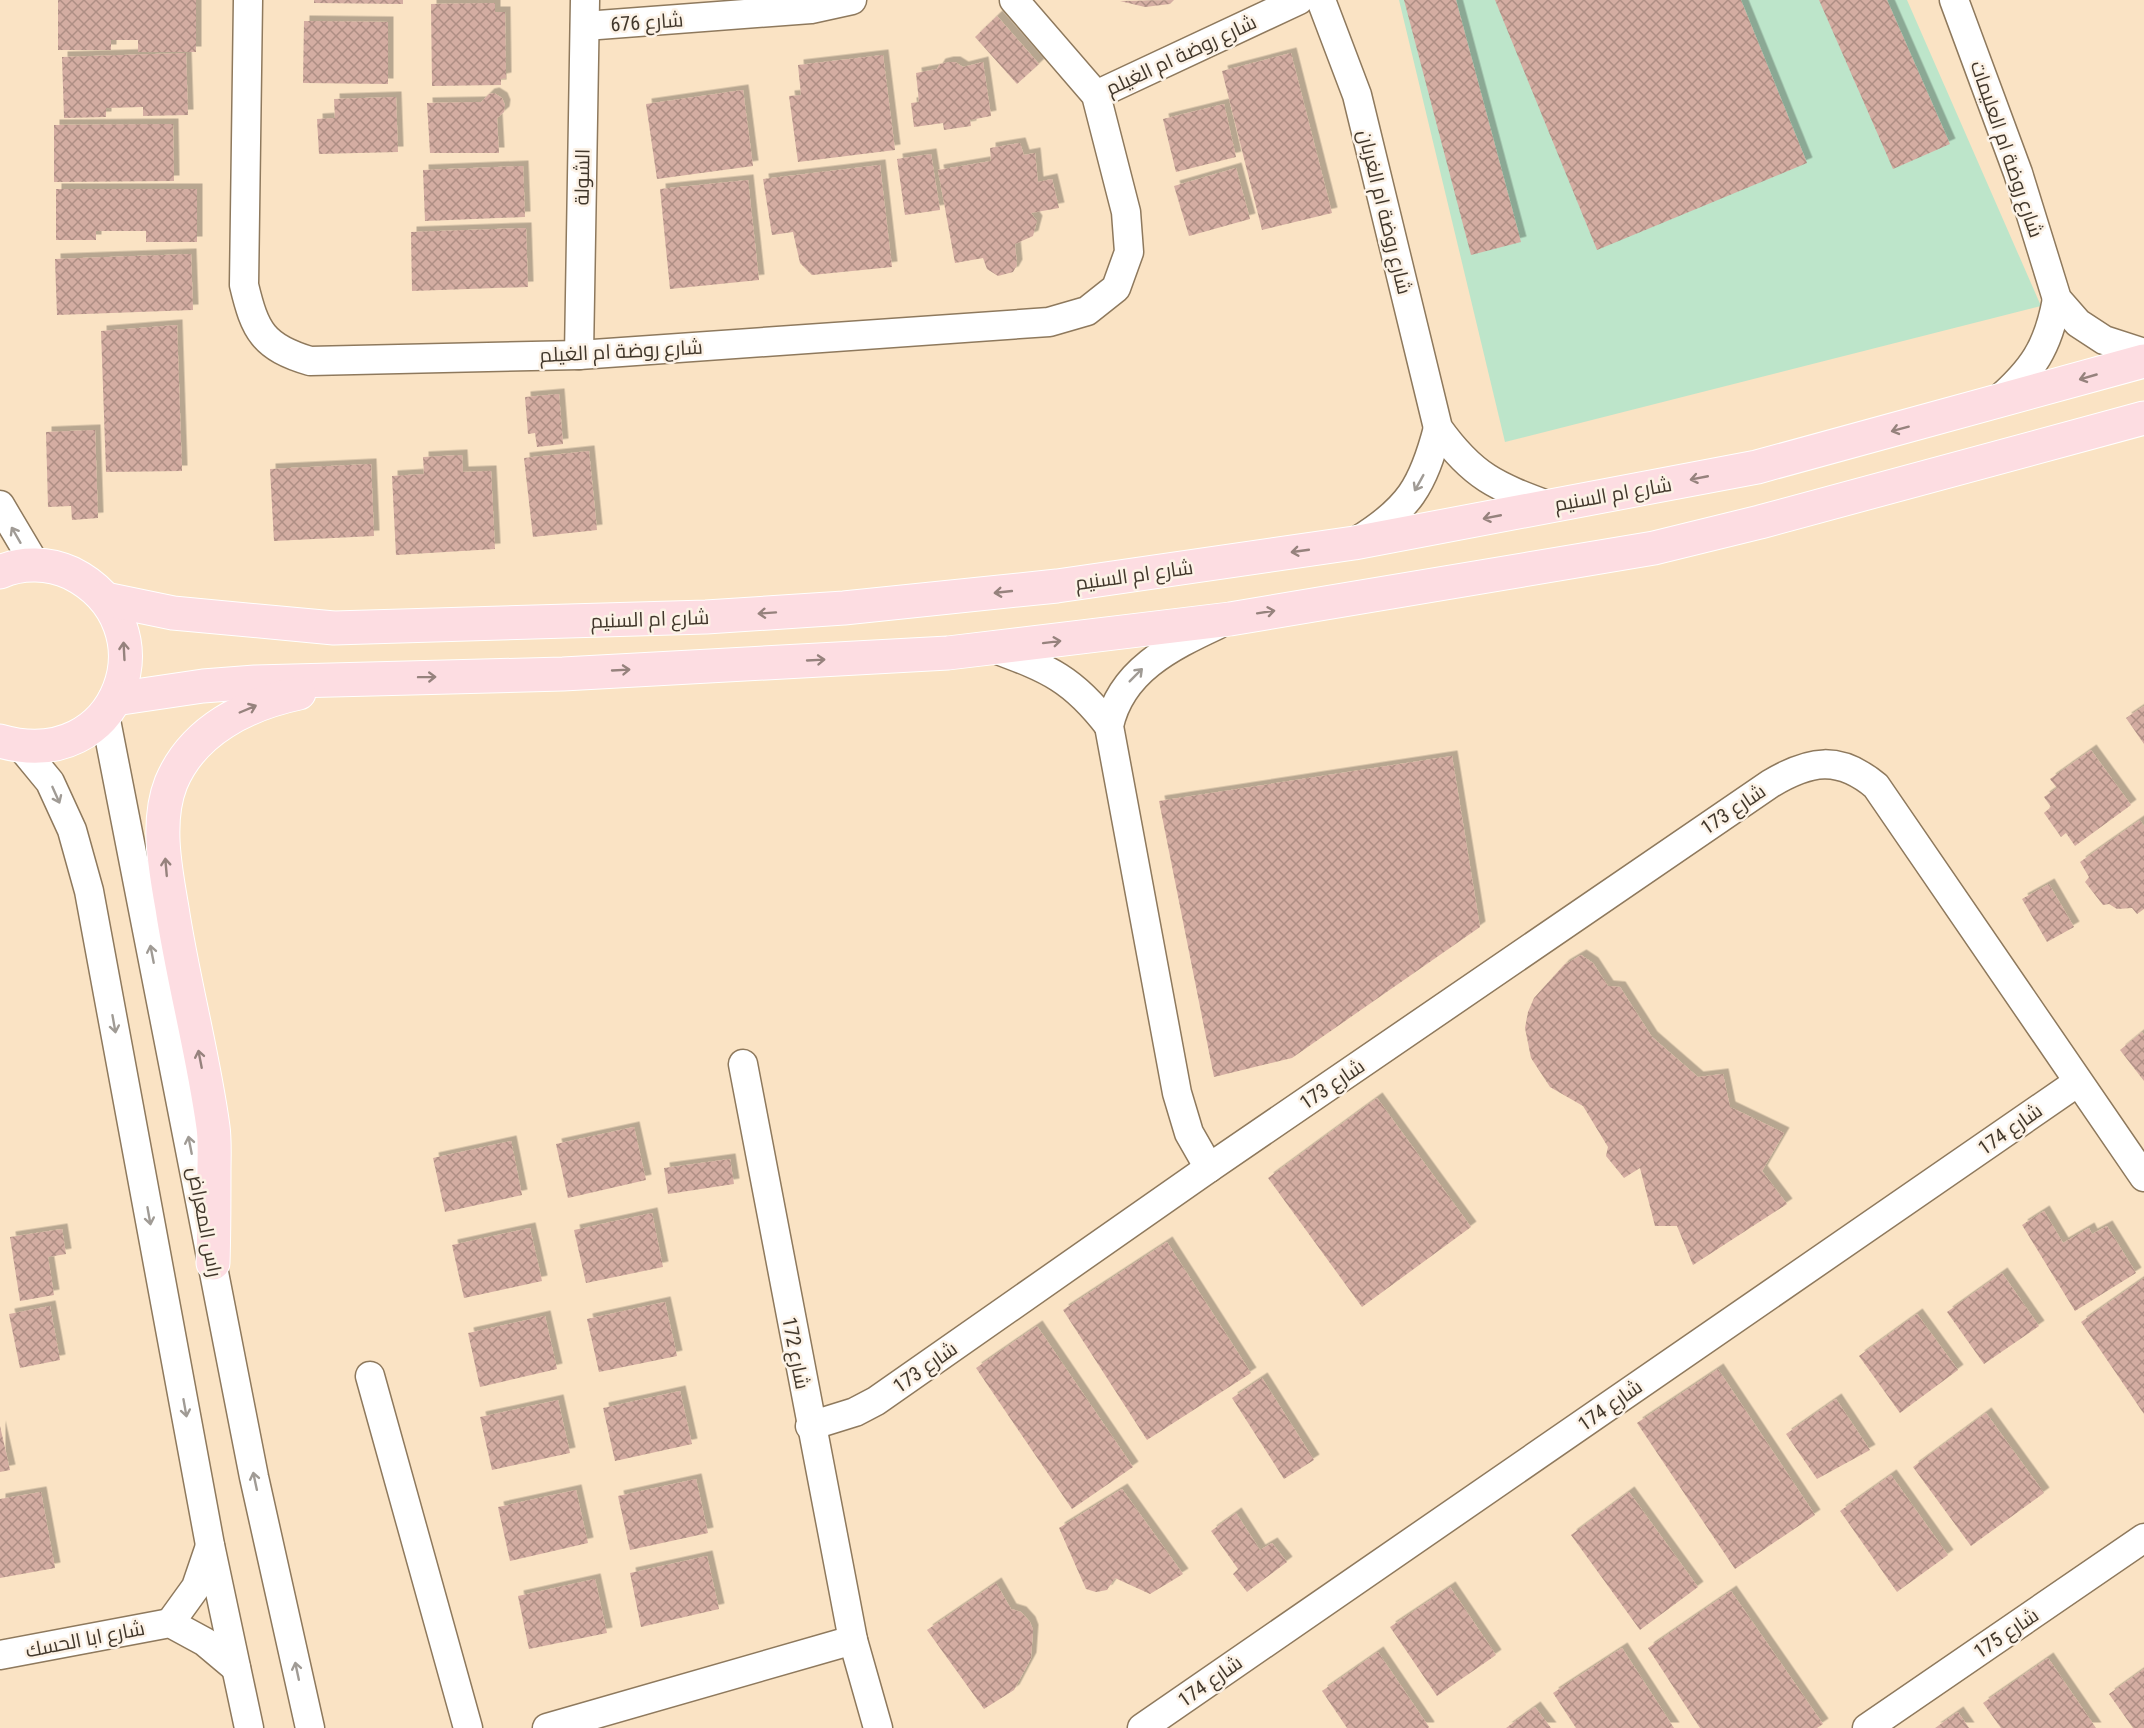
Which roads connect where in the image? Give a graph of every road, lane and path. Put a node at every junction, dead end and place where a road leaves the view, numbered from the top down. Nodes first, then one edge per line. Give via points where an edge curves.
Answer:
1 (248, 0) edge
2 (852, 0) edge
3 (1014, 0) edge
4 (1299, 0) edge
5 (1321, 0) edge
6 (1954, 0) edge
7 (585, 13) edge
8 (1096, 95) junction
9 (2057, 299) junction
10 (2144, 353) edge
11 (579, 355) junction
12 (2144, 362) edge
13 (1994, 404) junction
14 (2134, 425) edge
15 (1438, 428) junction
16 (0, 505) edge
17 (1550, 506) junction
18 (1354, 543) junction
19 (35, 564) junction
20 (0, 572) edge
21 (105, 599) junction
22 (1230, 619) junction
23 (995, 649) junction
24 (369, 678) junction
25 (110, 707) junction
26 (1109, 726) junction
27 (11, 745) edge
28 (743, 1064) dead end
29 (2078, 1082) junction
30 (1209, 1168) junction
31 (2144, 1176) edge
32 (213, 1263) junction
33 (370, 1376) dead end
34 (810, 1426) junction
35 (2144, 1538) edge
36 (210, 1545) junction
37 (170, 1623) junction
38 (853, 1640) junction
39 (0, 1655) edge
40 (236, 1668) junction
41 (307, 1715) edge
42 (249, 1728) edge
43 (323, 1728) edge
44 (468, 1728) edge
45 (548, 1728) edge
46 (879, 1728) edge
47 (1142, 1728) edge
48 (1867, 1728) edge

1 - 11 street, شارع روضة ام الغيلم via 244,285 252,316 266,341 285,354 310,361
2 - 7 street, شارع 676 via 811,9
3 - 8 street, شارع روضة ام الغيلم
4 - 8 street, شارع روضة ام الغيلم
5 - 15 street, شارع روضة ام الغربان via 1357,95
6 - 9 street, شارع روضة ام العليمات via 2018,173
7 - 11 street, الشولة
8 - 11 street, شارع روضة ام الغيلم via 1126,212 1130,252 1116,288 1087,311 1049,322
9 - 10 street, شارع روضة ام العليمات via 2078,323 2104,340
9 - 13 street, شارع روضة ام العليمات via 2051,330 2038,359
12 -> 13 main road, شارع ام السنيم
13 -> 17 main road, شارع ام السنيم via 1756,467
22 -> 14 main road via 1654,548
15 - 17 street, شارع روضة ام الغربان via 1455,452 1477,472 1502,488
15 -> 18 street, شارع روضة ام الغربان via 1428,466 1410,498 1384,525
19 -> 16 street
17 -> 18 main road, شارع ام السنيم
18 -> 21 main road, شارع ام السنيم via 1057,586 844,608 646,620 334,628 173,613
19 - 20 main road
19 - 21 main road via 77,577
25 -> 21 main road via 124,674 125,647 118,621
23 -> 22 main road
26 -> 22 street via 1119,696 1145,667 1182,642
24 -> 23 main road via 563,674
23 - 26 street via 1044,668 1074,686
24 - 25 main road via 203,686
32 -> 24 main road via 214,1129 168,885 163,831 171,783 184,759 207,733 237,714 274,698
25 - 27 main road via 88,731 68,742 45,748
32 -> 25 street, راس المعراض
26 - 30 street via 1177,1094 1189,1133
27 -> 36 street via 50,782 72,830 89,891
28 - 34 street, شارع 172
29 - 30 street, شارع 173 via 1876,786 1844,766 1824,763 1805,766 1770,784
29 - 31 street, شارع 173
29 - 47 street, شارع 174
30 - 34 street, شارع 173 via 876,1401
41 -> 32 street, راس المعراض via 254,1478
33 - 44 street
34 - 38 street, شارع 172
35 - 48 street, شارع 175
36 - 37 street, شارع ابا الحسك via 196,1587
36 - 40 street
37 - 39 street, شارع ابا الحسك
37 - 40 street, شارع ابا الحسك via 206,1642
38 - 45 street
38 - 46 street, شارع 172
40 - 42 street
41 - 43 street

